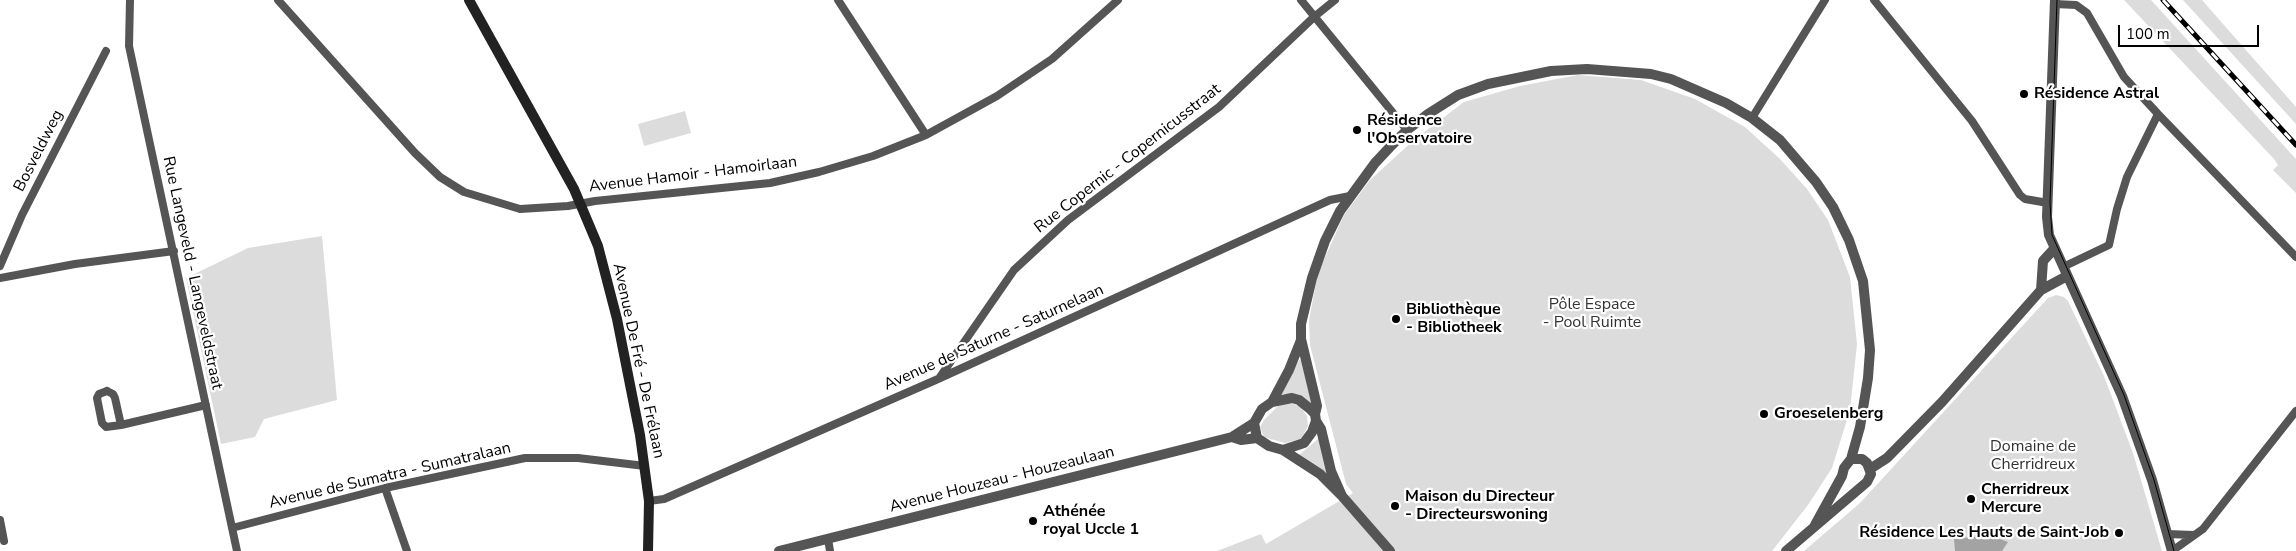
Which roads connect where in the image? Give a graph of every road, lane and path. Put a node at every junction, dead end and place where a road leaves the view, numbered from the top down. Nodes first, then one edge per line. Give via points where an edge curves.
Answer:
1 (130, 0) edge
2 (278, 0) edge
3 (469, 0) edge
4 (838, 0) edge
5 (1118, 0) edge
6 (1302, 0) edge
7 (1336, 0) edge
8 (1825, 0) edge
9 (1874, 0) edge
10 (2055, 2) edge
11 (1314, 17) junction
12 (106, 51) dead end
13 (2158, 114) junction
14 (1752, 118) junction
15 (1408, 130) junction
16 (926, 135) junction
17 (1350, 196) junction
18 (2048, 203) junction
19 (581, 204) junction
20 (2054, 249) junction
21 (174, 251) junction
22 (2296, 257) edge
23 (0, 266) edge
24 (2065, 272) junction
25 (0, 278) edge
26 (2042, 290) junction
27 (1301, 339) junction
28 (938, 379) junction
29 (1272, 402) junction
30 (206, 405) junction
31 (2296, 411) edge
32 (1315, 418) junction
33 (1254, 423) junction
34 (121, 424) junction
35 (1232, 437) junction
36 (1257, 438) junction
37 (1283, 450) junction
38 (1851, 459) junction
39 (645, 466) junction
40 (1870, 470) junction
41 (1842, 476) junction
42 (1860, 486) junction
43 (385, 488) junction
44 (1342, 496) junction
45 (649, 501) junction
46 (0, 520) edge
47 (1815, 525) junction
48 (232, 528) junction
49 (2168, 534) junction
50 (2194, 535) junction
51 (828, 539) junction
52 (4, 541) dead end
53 (237, 551) edge
54 (407, 551) edge
55 (648, 551) edge
56 (779, 551) edge
57 (830, 551) edge
58 (1390, 551) edge
59 (1786, 551) edge
60 (2172, 551) edge

1 - 21 street, Rue Langeveld - Langeveldstraat via 129,46
2 - 19 street, Avenue Hamoir - Hamoirlaan via 414,154 440,177 464,192 520,209
3 - 19 main road, Avenue De Fré - De Frélaan
4 - 16 street
5 - 16 street, Avenue Hamoir - Hamoirlaan via 1052,59 997,96
6 - 11 street
7 - 11 street, Rue Copernic - Copernicusstraat
8 - 14 street
9 - 18 street via 1972,121 2020,195
10 - 13 street via 2076,5 2087,13 2124,76
10 - 18 street
11 - 15 street
11 - 28 street, Rue Copernic - Copernicusstraat via 1219,107 1068,220 1014,270
12 - 23 street, Bosveldweg via 22,215
13 - 22 street
13 - 24 street via 2131,166 2109,245
14 - 15 street via 1671,79 1651,74 1587,69 1551,71 1488,84 1458,95
14 - 38 street via 1780,140 1816,182 1849,240 1863,280 1870,350 1860,427
15 - 17 street via 1375,163
16 - 19 street, Avenue Hamoir - Hamoirlaan via 873,156 770,183
17 - 27 street via 1325,241 1312,278
17 - 28 street, Avenue de Saturne - Saturnelaan via 1330,200
18 - 20 street via 2048,229
19 - 39 main road, Avenue De Fré - De Frélaan via 598,246 615,310
20 - 24 street
20 - 26 street via 2043,261
21 - 25 street
21 - 30 street, Rue Langeveld - Langeveldstraat
24 - 26 street
24 - 49 street via 2122,396
26 - 40 street via 1942,402 1887,458
27 - 29 street
27 - 32 street via 1317,406
28 - 45 street, Avenue de Saturne - Saturnelaan via 664,499
29 - 32 street via 1284,398 1298,400
29 - 33 street via 1262,409
30 - 34 street
30 - 48 street, Rue Langeveld - Langeveldstraat
31 - 50 street via 2203,529
32 - 37 street via 1312,432 1304,443
32 - 44 street
33 - 35 street, Avenue Houzeau - Houzeaulaan
33 - 36 street
34 - 34 street via 112,394 107,391 99,394 97,402 104,426
35 - 36 street, Avenue Houzeau - Houzeaulaan via 1241,440
35 - 51 street, Avenue Houzeau - Houzeaulaan
36 - 37 street
37 - 44 street via 1320,474
38 - 40 street via 1864,461
38 - 41 street
39 - 43 street, Avenue de Sumatra - Sumatralaan via 578,458 525,458
39 - 45 main road, Avenue De Fré - De Frélaan
40 - 42 street via 1870,478
41 - 42 street via 1850,485
41 - 47 street
42 - 47 street
43 - 48 street, Avenue de Sumatra - Sumatralaan
43 - 54 street
44 - 58 street
45 - 55 main road, Avenue De Fré - De Frélaan
46 - 52 street
47 - 59 street
48 - 53 street, Rue Langeveld - Langeveldstraat
49 - 50 street
49 - 60 street
50 - 60 street
51 - 56 street, Avenue Houzeau - Houzeaulaan
51 - 57 street

